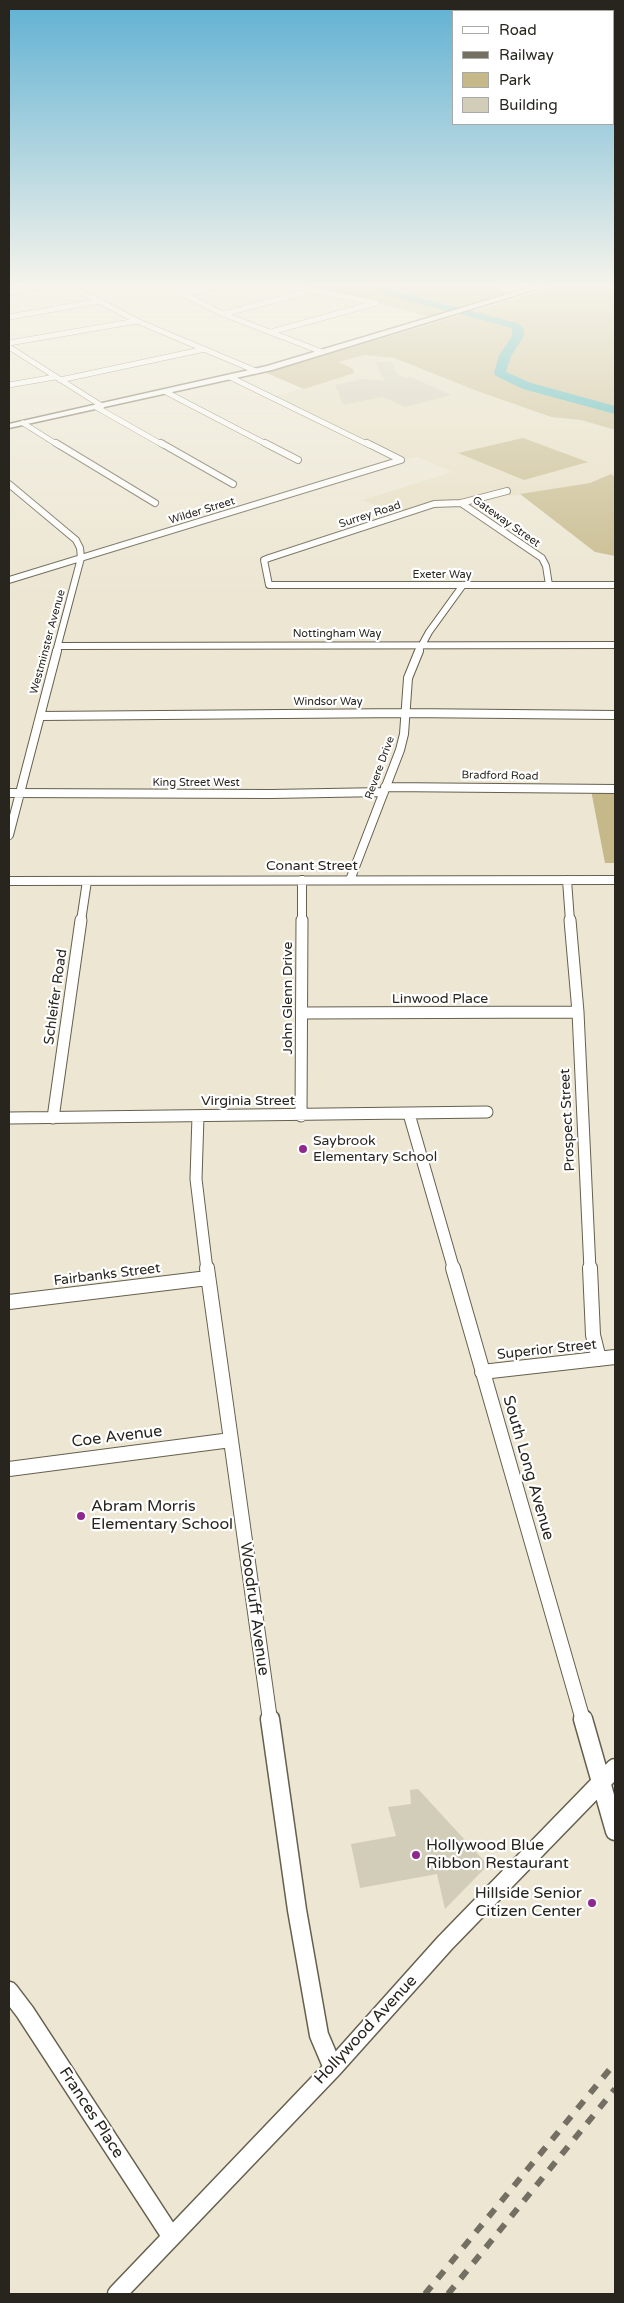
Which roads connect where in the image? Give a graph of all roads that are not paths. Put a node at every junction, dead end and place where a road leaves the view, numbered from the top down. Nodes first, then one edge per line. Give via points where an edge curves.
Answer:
1 (76, 390) edge
2 (173, 390) edge
3 (258, 390) edge
4 (166, 392) junction
5 (99, 406) junction
6 (23, 423) junction
7 (9, 426) edge
8 (298, 460) dead end
9 (9, 484) edge
10 (233, 484) dead end
11 (507, 490) dead end
12 (155, 503) dead end
13 (461, 503) junction
14 (81, 558) junction
15 (9, 580) edge
16 (269, 585) joint
17 (462, 585) junction
18 (549, 585) junction
19 (615, 585) edge
20 (615, 644) edge
21 (422, 645) junction
22 (59, 646) junction
23 (406, 713) junction
24 (615, 715) edge
25 (40, 716) junction
26 (384, 789) junction
27 (615, 789) edge
28 (9, 793) edge
29 (20, 793) junction
30 (9, 835) edge
31 (302, 880) junction
32 (350, 880) junction
33 (567, 880) junction
34 (615, 880) edge
35 (87, 881) junction
36 (9, 882) edge
37 (578, 1012) junction
38 (302, 1013) junction
39 (487, 1112) dead end
40 (409, 1114) junction
41 (198, 1116) junction
42 (301, 1116) junction
43 (9, 1118) edge
44 (53, 1118) junction
45 (208, 1278) junction
46 (9, 1302) edge
47 (615, 1358) edge
48 (599, 1359) junction
49 (482, 1372) junction
50 (230, 1440) junction
51 (9, 1469) edge
52 (615, 1768) edge
53 (601, 1783) junction
54 (615, 1831) edge
55 (9, 1991) edge
56 (333, 2068) junction
57 (171, 2236) junction
58 (117, 2294) edge

1 - 5 street
2 - 4 main road
3 - 14 street, Wilder Street via 400,460
4 - 5 main road
4 - 8 street
5 - 6 main road
5 - 10 street
6 - 7 main road
6 - 12 street
9 - 14 street via 76,540
11 - 13 street, Surrey Road
13 - 16 street, Surrey Road via 434,504 264,560
13 - 18 street, Gateway Street via 542,558
14 - 15 street, Wilder Street
14 - 22 street, Westminster Avenue
16 - 17 street, Exeter Way
17 - 18 street, Exeter Way
17 - 21 street, Revere Drive
18 - 19 street, Exeter Way
20 - 21 street, Nottingham Way
21 - 22 street, Nottingham Way
21 - 23 street, Revere Drive via 408,678
22 - 25 street, Westminster Avenue
23 - 24 street, Windsor Way
23 - 25 street, Windsor Way
23 - 26 street, Revere Drive via 400,750
25 - 29 street, Westminster Avenue
26 - 27 street, Bradford Road
26 - 29 street, King Street West via 271,794
26 - 32 street, Revere Drive
28 - 29 street, King Street West
29 - 30 street, Westminster Avenue
31 - 32 street, Conant Street
31 - 35 street, Conant Street
31 - 38 street, John Glenn Drive
32 - 33 street, Conant Street
33 - 34 street, Conant Street
33 - 37 street, Prospect Street
35 - 36 street, Conant Street
35 - 44 street, Schleifer Road
37 - 38 street, Linwood Place
37 - 48 street, Prospect Street via 593,1335
38 - 42 street, John Glenn Drive
39 - 40 street, Virginia Street
40 - 42 street, Virginia Street
40 - 49 street, South Long Avenue
41 - 42 street, Virginia Street
41 - 44 street, Virginia Street
41 - 45 street, Woodruff Avenue via 196,1178
43 - 44 street, Virginia Street
45 - 46 street, Fairbanks Street
45 - 50 street, Woodruff Avenue
47 - 48 street, Superior Street
48 - 49 street, Superior Street
49 - 53 street, South Long Avenue
50 - 51 street, Coe Avenue
50 - 56 street, Woodruff Avenue via 297,1910 319,2035
52 - 53 street, Hollywood Avenue
53 - 54 street, South Long Avenue
53 - 56 street, Hollywood Avenue via 445,1943
55 - 57 street, Frances Place
56 - 57 street, Hollywood Avenue
57 - 58 street, Hollywood Avenue

